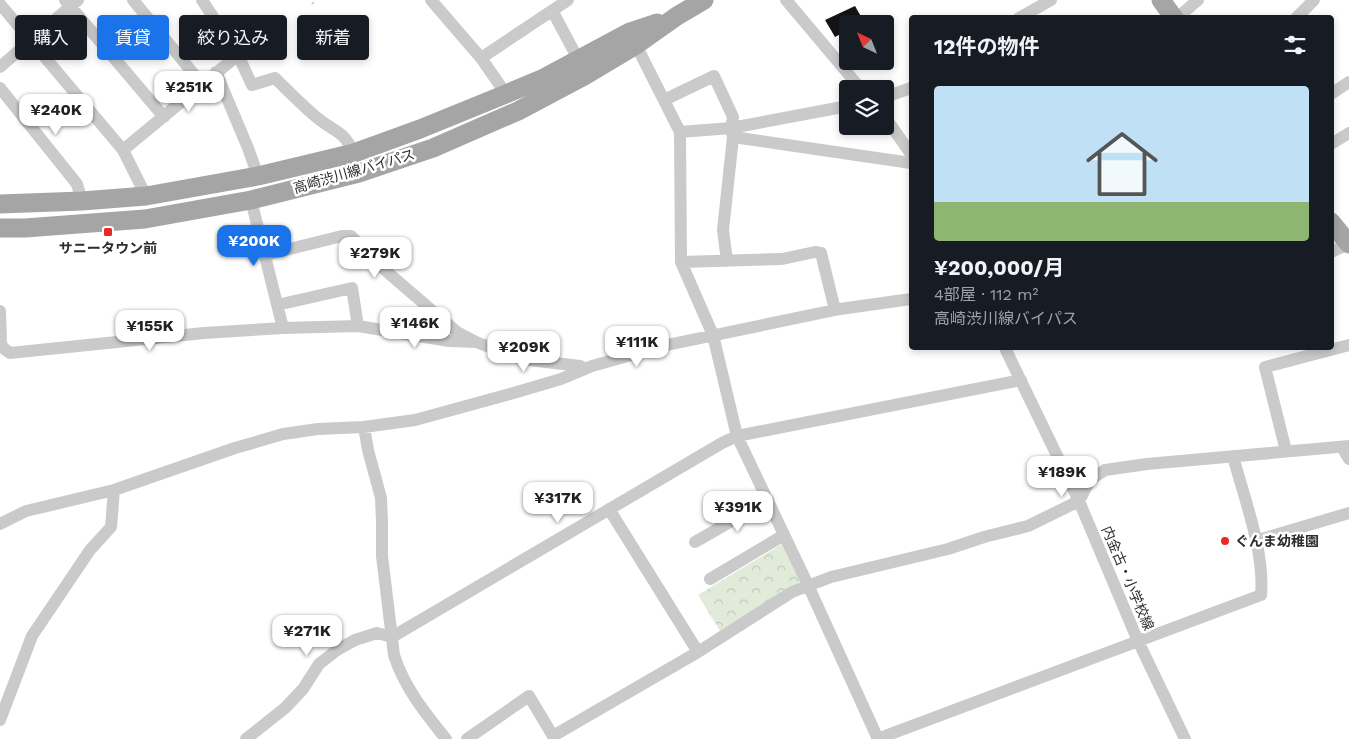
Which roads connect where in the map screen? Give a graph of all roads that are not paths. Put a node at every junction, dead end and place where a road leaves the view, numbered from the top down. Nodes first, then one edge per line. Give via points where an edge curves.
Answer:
1 (133, 0) edge
2 (202, 0) edge
3 (431, 0) edge
4 (566, 0) edge
5 (704, 0) edge
6 (786, 0) edge
7 (1052, 0) edge
8 (1161, 0) edge
9 (1198, 0) edge
10 (1314, 0) edge
11 (71, 2) edge
12 (0, 4) edge
13 (553, 12) junction
14 (58, 15) edge
15 (212, 15) edge
16 (1024, 15) edge
17 (1173, 15) edge
18 (1179, 15) edge
19 (1299, 15) edge
20 (677, 16) junction
21 (15, 22) edge
22 (636, 45) junction
23 (15, 54) edge
24 (481, 58) junction
25 (578, 59) junction
26 (47, 60) edge
27 (231, 60) edge
28 (241, 60) edge
29 (0, 67) edge
30 (216, 72) junction
31 (853, 80) edge
32 (1349, 82) edge
33 (202, 84) junction
34 (0, 88) edge
35 (909, 89) edge
36 (1334, 90) edge
37 (506, 94) junction
38 (894, 94) edge
39 (664, 100) junction
40 (839, 108) edge
41 (164, 117) junction
42 (894, 130) edge
43 (680, 132) junction
44 (732, 133) junction
45 (1349, 133) edge
46 (1334, 142) edge
47 (123, 150) junction
48 (909, 151) edge
49 (354, 153) junction
50 (909, 163) edge
51 (258, 176) junction
52 (146, 196) junction
53 (251, 200) junction
54 (82, 201) junction
55 (0, 204) edge
56 (1334, 226) edge
57 (0, 228) edge
58 (1349, 244) edge
59 (1334, 251) edge
60 (265, 255) junction
61 (727, 261) junction
62 (681, 262) junction
63 (909, 299) edge
64 (277, 305) junction
65 (0, 310) edge
66 (835, 310) junction
67 (358, 326) junction
68 (283, 328) junction
69 (712, 335) junction
70 (476, 342) junction
71 (1349, 345) edge
72 (1334, 349) edge
73 (1006, 350) edge
74 (1330, 350) edge
75 (585, 369) junction
76 (1021, 380) junction
77 (364, 426) junction
78 (737, 436) junction
79 (1345, 447) edge
80 (1286, 451) junction
81 (1233, 456) junction
82 (1349, 458) edge
83 (114, 490) junction
84 (768, 500) junction
85 (1079, 501) junction
86 (609, 509) junction
87 (1349, 513) edge
88 (0, 524) edge
89 (784, 535) junction
90 (1255, 541) junction
91 (694, 542) dead end
92 (710, 579) dead end
93 (808, 585) junction
94 (392, 637) junction
95 (1138, 641) junction
96 (698, 652) junction
97 (0, 720) edge
98 (246, 739) edge
99 (446, 739) edge
100 (467, 739) edge
101 (878, 739) edge
102 (1185, 739) edge

1 - 33 street
2 - 15 street
3 - 24 street
4 - 13 street
5 - 20 main road, 高崎渋川線バイパス
6 - 31 street
7 - 16 street
8 - 17 main road
9 - 18 street
10 - 19 street
11 - 14 street
11 - 41 street
12 - 21 street
13 - 24 street
13 - 25 street
20 - 22 main road, 高崎渋川線バイパス
20 - 25 main road, 高崎渋川線バイパス via 630,32
22 - 39 street
22 - 53 main road, 高崎渋川線バイパス via 526,107 432,148 359,173
23 - 29 street
24 - 37 street
25 - 37 main road, 高崎渋川線バイパス
26 - 47 street
27 - 30 street
28 - 49 street via 252,85 275,78 317,118 348,140
30 - 33 street
30 - 51 street
32 - 36 street
33 - 41 street
34 - 54 street via 77,184
35 - 38 street
37 - 49 main road, 高崎渋川線バイパス
39 - 43 street
39 - 44 street via 714,76 733,117
40 - 44 street
41 - 47 street
42 - 48 street
43 - 44 street
43 - 62 street
44 - 50 street
44 - 61 street via 723,230
45 - 46 street
47 - 52 street
49 - 51 main road, 高崎渋川線バイパス
51 - 52 main road, 高崎渋川線バイパス
52 - 54 main road, 高崎渋川線バイパス
53 - 57 main road, 高崎渋川線バイパス via 145,219
53 - 60 street
54 - 55 main road, 高崎渋川線バイパス
56 - 58 main road
58 - 59 street
60 - 64 street
60 - 70 street via 351,236 457,332
61 - 62 street
61 - 66 street via 782,259 821,253
62 - 69 street
63 - 66 street
64 - 67 street via 352,288
64 - 68 street
65 - 68 street via 1,343 10,353
66 - 69 street
67 - 68 street
67 - 70 street via 449,341
69 - 75 street
69 - 78 street
70 - 75 street via 521,358
71 - 72 street
73 - 76 street, 内金古・小学校線
74 - 80 street via 1265,367
75 - 77 street via 526,390 415,420
76 - 78 street
76 - 85 street, 内金古・小学校線
77 - 83 street via 283,434
77 - 94 street via 381,498 382,556
78 - 84 street
78 - 86 street
79 - 80 street
79 - 82 street
80 - 81 street
81 - 85 street via 1105,470 1090,480
81 - 90 street
83 - 88 street via 26,511
83 - 97 street via 111,528 90,550 32,636
84 - 89 street
84 - 91 street
85 - 93 street via 1028,526
85 - 95 street, 内金古・小学校線
86 - 94 street
86 - 96 street
87 - 90 street
89 - 92 street
89 - 93 street
90 - 95 street via 1262,579 1261,595
93 - 96 street
93 - 101 street
94 - 98 street via 377,633 337,650 319,664 285,708
94 - 99 street via 398,669
95 - 101 street
95 - 102 street, 内金古・小学校線
96 - 100 street via 553,736 529,696

